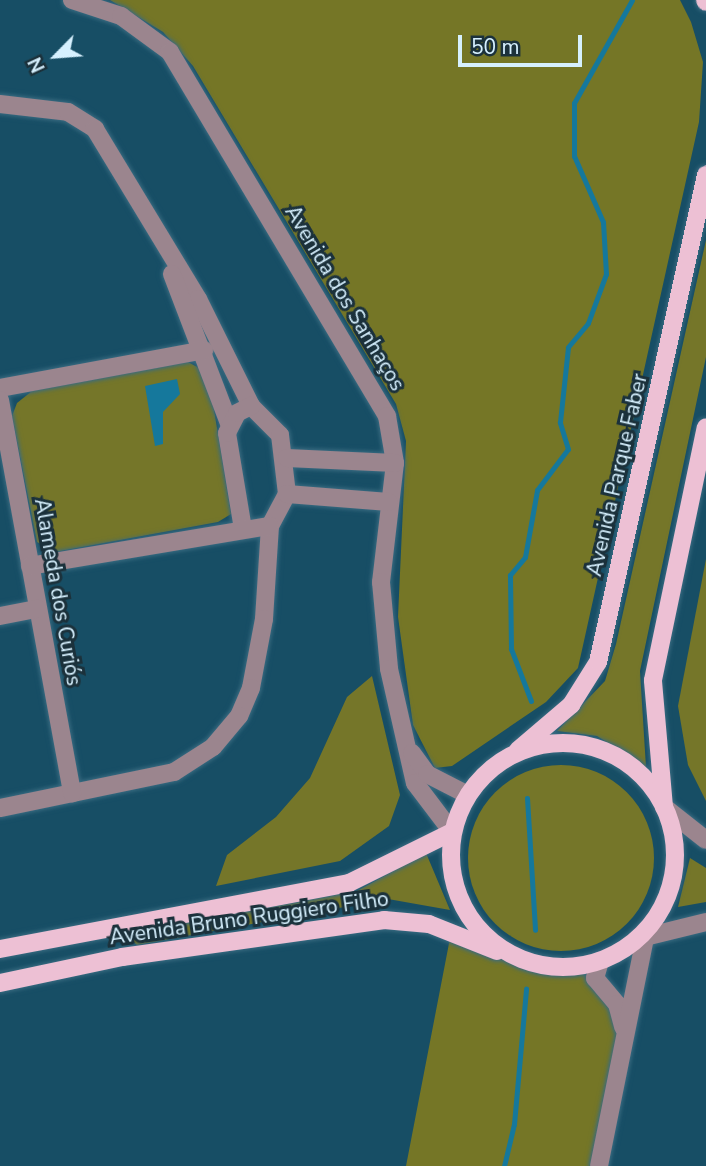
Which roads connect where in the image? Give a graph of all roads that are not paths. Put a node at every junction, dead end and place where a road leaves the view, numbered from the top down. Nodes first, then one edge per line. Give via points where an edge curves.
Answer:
1 (72, 0) edge
2 (0, 104) edge
3 (706, 175) edge
4 (170, 260) junction
5 (205, 351) junction
6 (0, 388) edge
7 (0, 400) edge
8 (251, 406) junction
9 (1, 419) edge
10 (229, 422) junction
11 (706, 427) edge
12 (286, 458) junction
13 (395, 463) junction
14 (287, 495) junction
15 (389, 502) junction
16 (270, 526) junction
17 (243, 529) junction
18 (30, 566) junction
19 (37, 609) junction
20 (0, 616) edge
21 (406, 744) junction
22 (514, 754) junction
23 (72, 793) junction
24 (468, 795) junction
25 (0, 807) edge
26 (664, 807) junction
27 (452, 832) junction
28 (706, 840) edge
29 (706, 922) edge
30 (113, 925) junction
31 (645, 937) junction
32 (0, 949) edge
33 (501, 953) junction
34 (122, 957) junction
35 (600, 961) junction
36 (0, 984) edge
37 (624, 1038) junction
38 (600, 1166) edge

1 - 13 street, Avenida dos Sanhaços via 143,28 178,64 378,395
2 - 4 street via 68,112 95,129
3 - 22 main road, Avenida Parque Faber via 598,662 570,705
4 - 5 street
4 - 8 street via 198,299
5 - 6 street
5 - 10 street
7 - 9 street, Alameda dos Curiós
8 - 10 street
8 - 12 street via 273,422
9 - 18 street, Alameda dos Curiós
10 - 17 street
11 - 26 main road via 653,680
12 - 13 street
12 - 14 street
13 - 15 street, Avenida dos Sanhaços
14 - 15 street
14 - 16 street
15 - 21 street, Avenida dos Sanhaços via 384,622
16 - 17 street
16 - 23 street via 260,652 239,716 213,747 174,772
17 - 18 street
18 - 19 street, Alameda dos Curiós
19 - 20 street
19 - 23 street, Alameda dos Curiós
21 - 24 street, Avenida dos Sanhaços via 427,774
21 - 27 street, Avenida dos Sanhaços via 422,799
22 - 24 main road
22 - 26 main road via 551,743 599,750 641,775
23 - 25 street
24 - 27 main road
26 - 28 street
26 - 31 main road via 674,870
27 - 30 main road, Avenida Bruno Ruggiero Filho via 349,883
27 - 33 main road via 462,903
29 - 31 street
30 - 32 main road, Avenida Bruno Ruggiero Filho
30 - 34 main road
31 - 35 main road
31 - 37 street
33 - 34 main road, Avenida Bruno Ruggiero Filho via 429,924 384,920
33 - 35 main road via 548,966
34 - 36 main road, Avenida Bruno Ruggiero Filho
35 - 37 street via 595,978 617,1004
37 - 38 street

